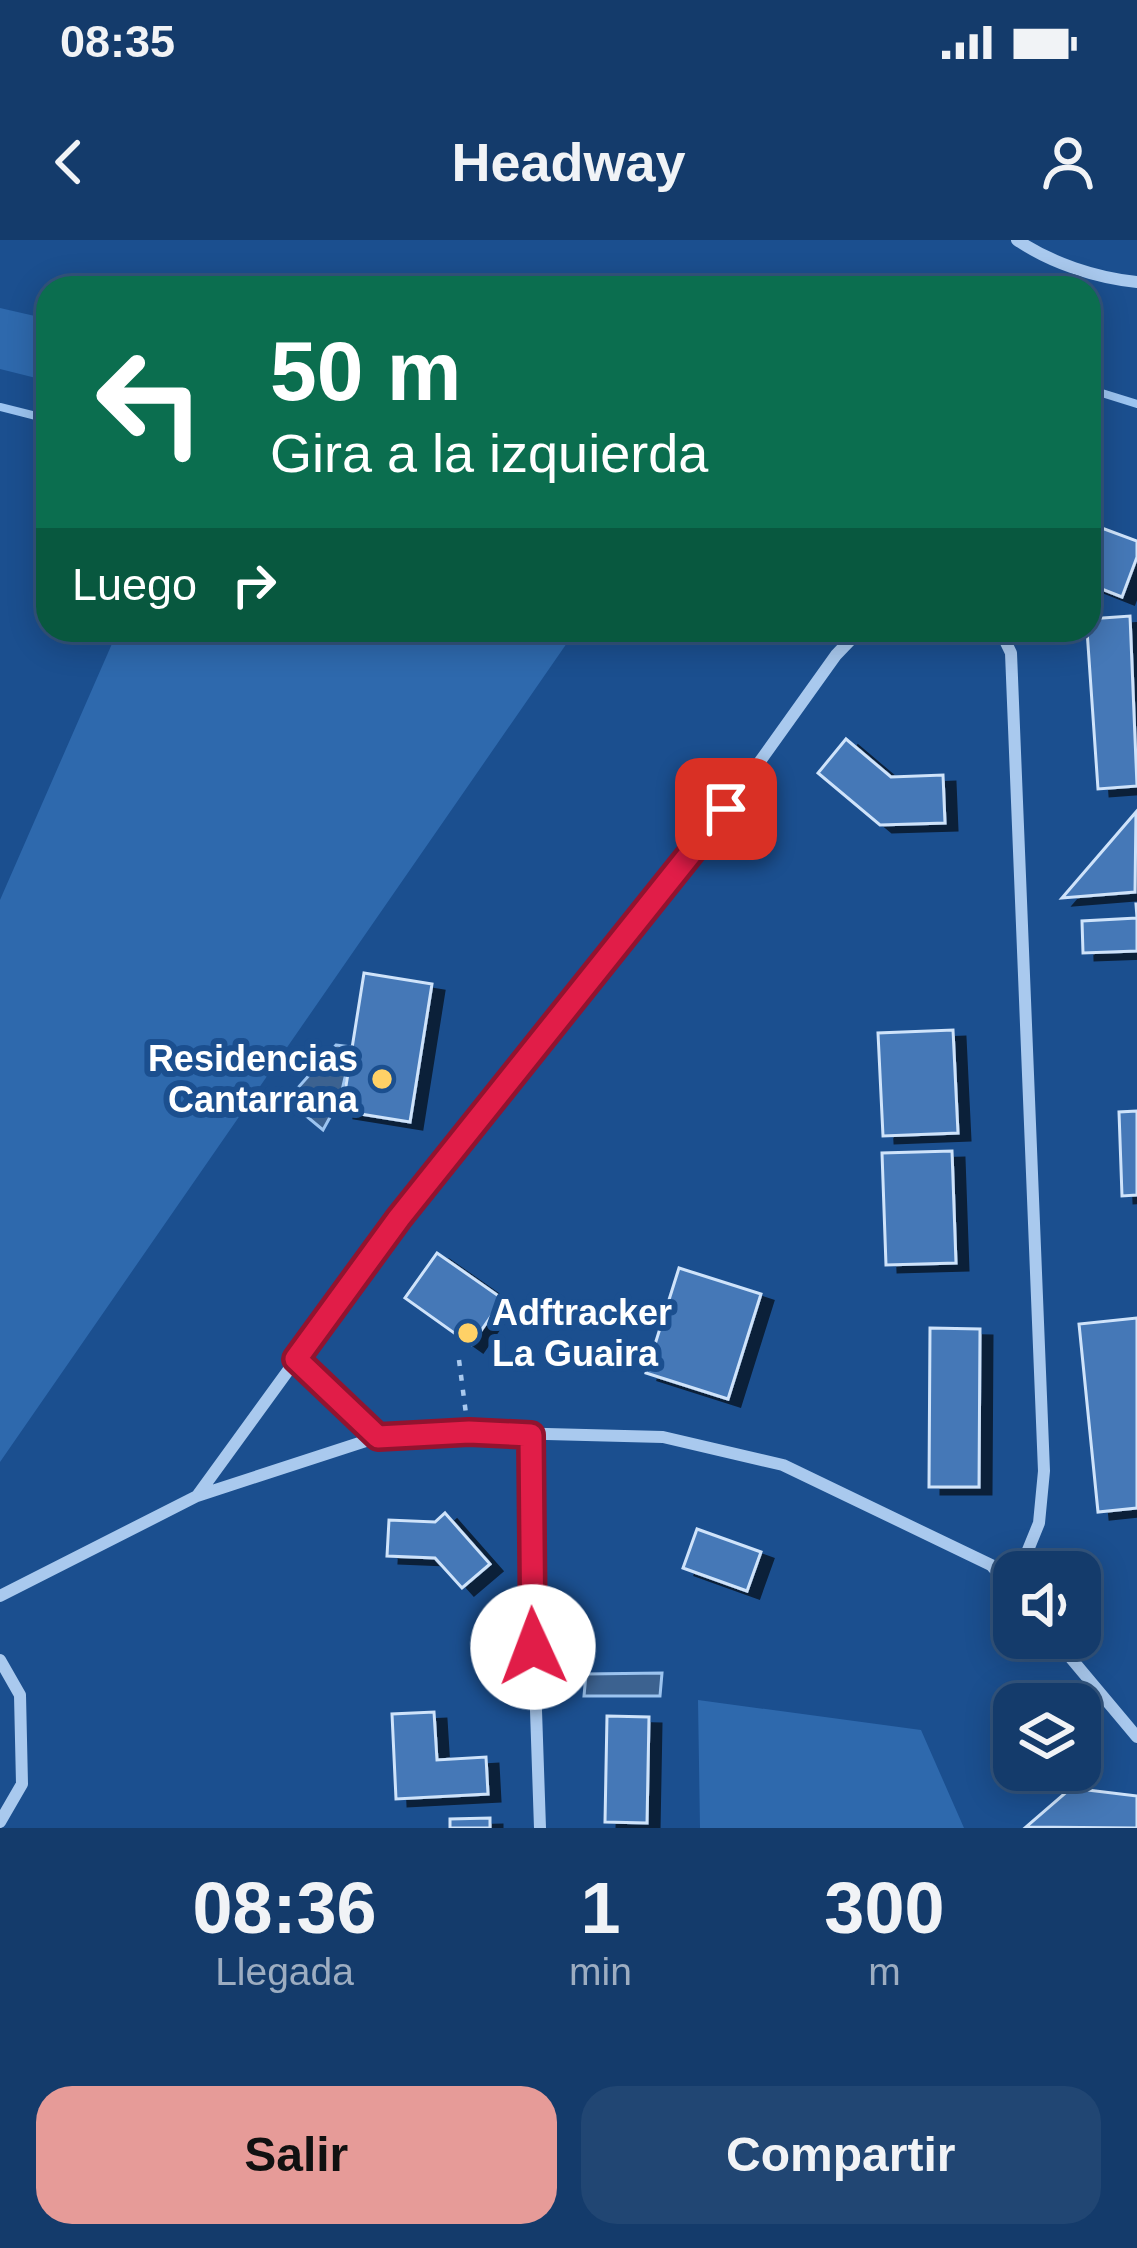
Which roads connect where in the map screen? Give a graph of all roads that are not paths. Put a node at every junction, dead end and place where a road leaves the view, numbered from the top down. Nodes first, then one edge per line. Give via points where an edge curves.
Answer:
1 (1017, 240) edge
2 (1098, 276) edge
3 (1101, 277) edge
4 (1137, 282) edge
5 (848, 642) edge
6 (1006, 642) edge
7 (296, 1359) junction
8 (531, 1435) junction
9 (378, 1437) junction
10 (197, 1496) junction
11 (1028, 1551) edge
12 (993, 1567) edge
13 (0, 1596) edge
14 (1072, 1659) edge
15 (0, 1660) edge
16 (1137, 1737) edge
17 (0, 1822) edge
18 (540, 1828) edge

1 - 2 street
3 - 4 street
5 - 7 street via 698,848 399,1218
6 - 11 street via 1044,1471
7 - 9 street
7 - 10 street
8 - 9 street
8 - 12 street via 663,1437 783,1465
8 - 18 street
9 - 10 street
10 - 13 street
14 - 16 street
15 - 17 street via 20,1695 22,1784

